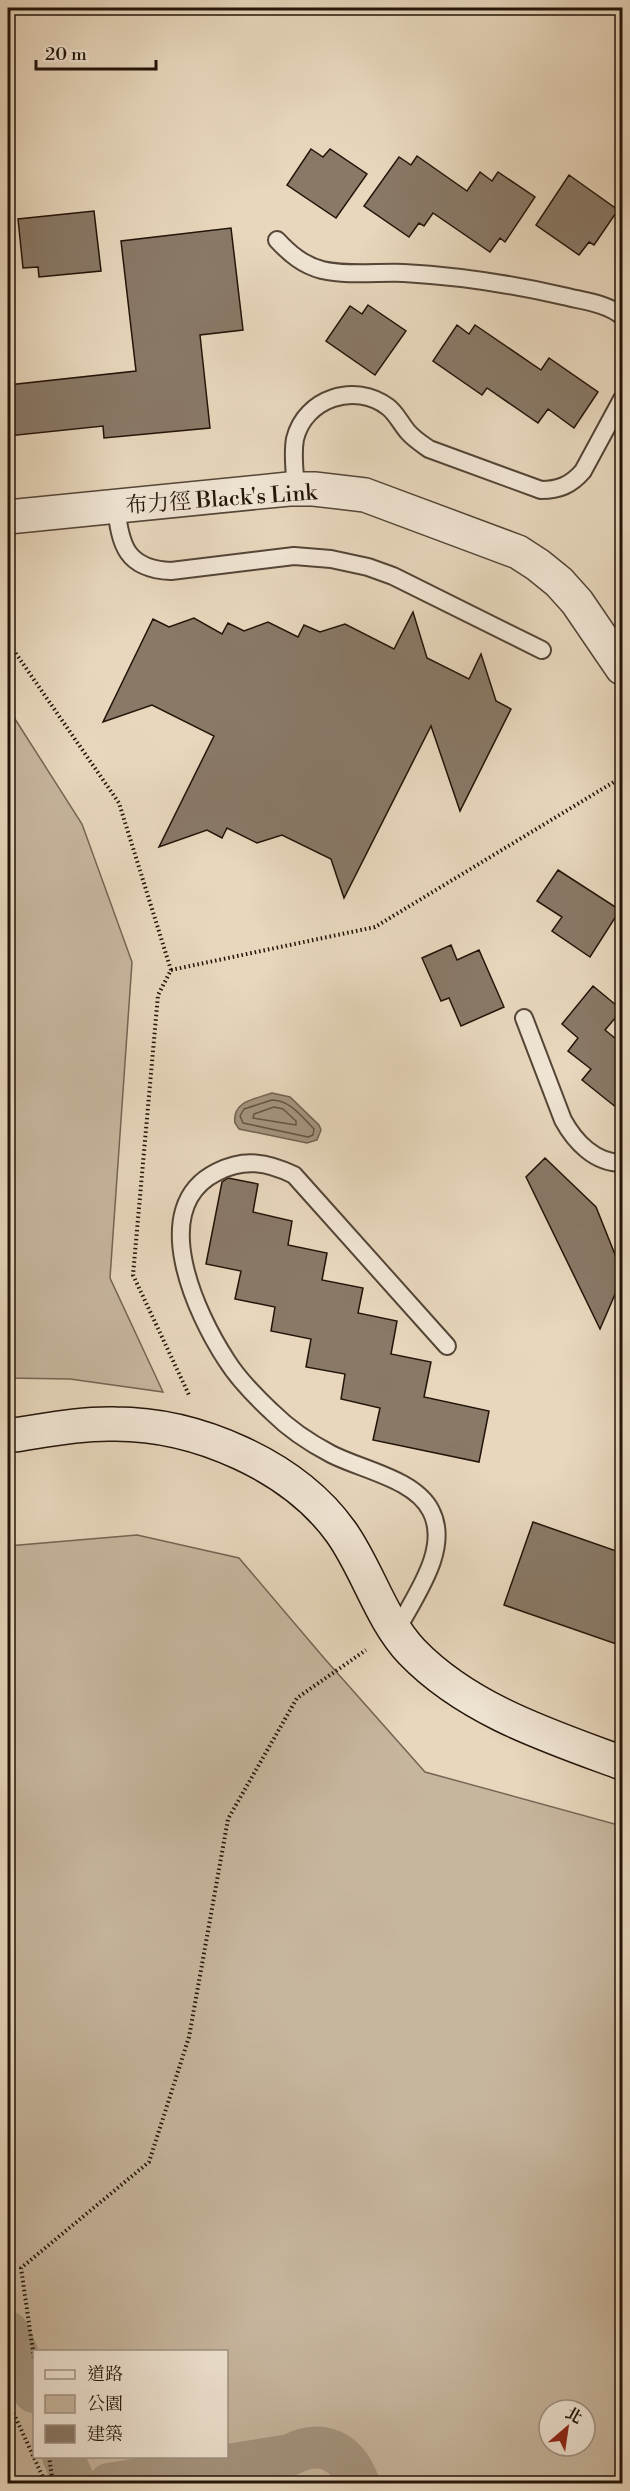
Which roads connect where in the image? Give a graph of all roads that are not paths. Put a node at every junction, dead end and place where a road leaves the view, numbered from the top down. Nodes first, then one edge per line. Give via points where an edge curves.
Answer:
1 (277, 240) dead end
2 (622, 316) edge
3 (622, 399) edge
4 (296, 489) junction
5 (116, 506) junction
6 (8, 517) edge
7 (542, 650) dead end
8 (622, 668) edge
9 (524, 1018) dead end
10 (622, 1163) edge
11 (447, 1346) dead end
12 (8, 1436) edge
13 (383, 1639) junction
14 (622, 1763) edge

1 - 2 lane via 291,255 324,271 470,279 597,304
3 - 4 lane via 576,480 554,490 541,490 429,449 388,407 374,399 341,396 319,405 301,423 294,454
4 - 5 main road, 布力徑 Black's Link
4 - 8 main road, 布力徑 Black's Link via 365,495 518,552 577,602
5 - 6 main road, 布力徑 Black's Link
5 - 7 lane via 119,538 144,566 171,571 294,556 331,559 393,576
9 - 10 lane via 572,1135 599,1157
11 - 13 lane via 294,1175 274,1165 230,1165 210,1174 183,1209 181,1247 195,1298 227,1362 249,1389 301,1435 331,1453 408,1486 431,1510 437,1525 435,1556
12 - 13 main road via 88,1425 141,1425 194,1436 250,1457 297,1486 326,1513 354,1553
13 - 14 main road via 500,1714

